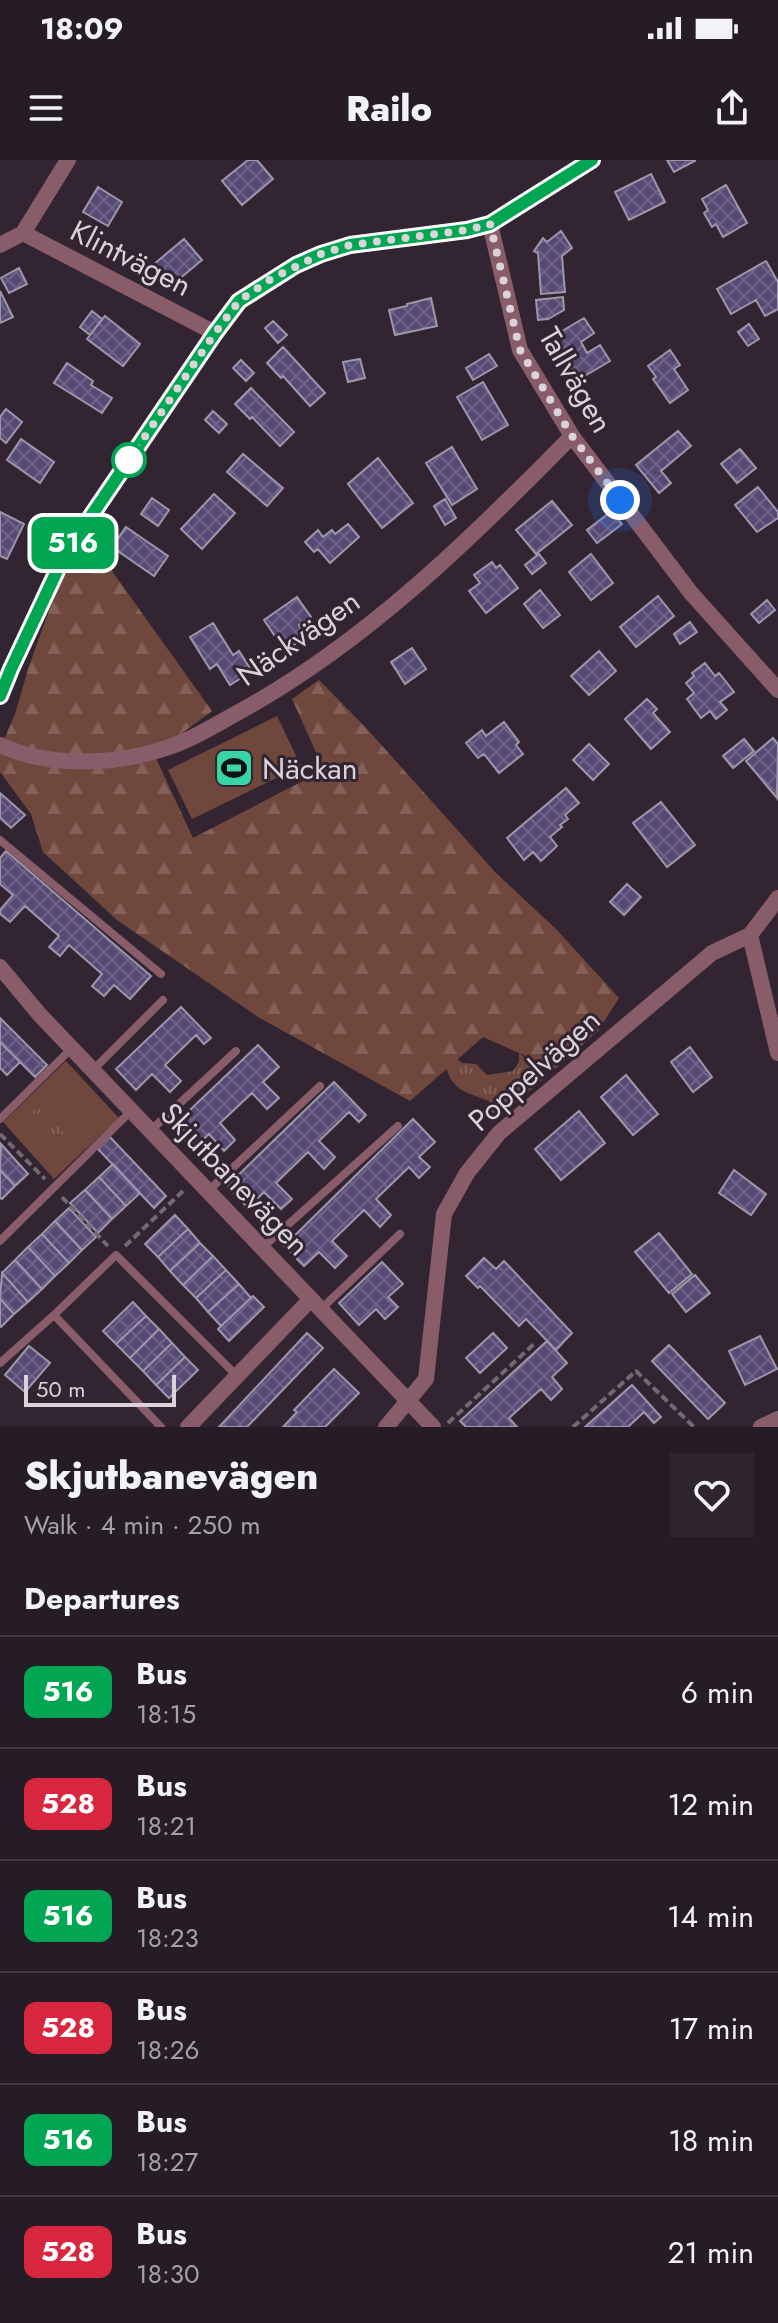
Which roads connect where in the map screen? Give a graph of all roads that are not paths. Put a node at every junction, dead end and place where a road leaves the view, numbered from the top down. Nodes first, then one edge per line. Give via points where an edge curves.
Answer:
1 (68, 160) edge
2 (592, 160) edge
3 (490, 224) junction
4 (23, 233) junction
5 (0, 245) edge
6 (215, 333) junction
7 (572, 436) junction
8 (778, 690) edge
9 (0, 696) edge
10 (0, 745) edge
11 (0, 840) edge
12 (778, 898) edge
13 (750, 935) junction
14 (0, 967) edge
15 (161, 974) dead end
16 (163, 1000) dead end
17 (71, 1049) junction
18 (236, 1051) dead end
19 (778, 1053) edge
20 (92, 1071) junction
21 (320, 1086) dead end
22 (131, 1111) junction
23 (0, 1119) edge
24 (398, 1126) dead end
25 (150, 1131) junction
26 (202, 1185) junction
27 (400, 1234) dead end
28 (0, 1241) edge
29 (262, 1248) junction
30 (316, 1304) junction
31 (54, 1315) junction
32 (0, 1363) edge
33 (237, 1376) junction
34 (407, 1400) junction
35 (778, 1419) edge
36 (161, 1427) edge
37 (188, 1427) edge
38 (386, 1427) edge
39 (433, 1427) edge
40 (761, 1427) edge

1 - 4 street
2 - 3 street
3 - 6 street via 321,254 239,301
3 - 7 street, Tallvägen via 520,350
4 - 5 street
4 - 6 street, Klintvägen
6 - 9 street via 64,556
7 - 8 street, Tallvägen via 691,593
7 - 10 street, Näckvägen via 492,517 365,629 283,688 204,731 169,748 100,762 67,761
11 - 15 lane
12 - 13 street, Poppelvägen
13 - 19 street
13 - 34 street, Poppelvägen via 712,953 499,1133 467,1173 444,1214 426,1379
14 - 17 street, Skjutbanevägen
16 - 20 lane
17 - 20 street, Skjutbanevägen
17 - 23 lane
18 - 25 lane
20 - 22 street, Skjutbanevägen
21 - 26 lane
22 - 25 street, Skjutbanevägen
22 - 28 lane
24 - 29 lane
25 - 26 street, Skjutbanevägen
26 - 29 street, Skjutbanevägen
27 - 30 lane
29 - 30 street, Skjutbanevägen
30 - 33 street
30 - 34 street, Skjutbanevägen
31 - 32 lane
31 - 33 lane via 116,1255
31 - 36 lane
33 - 37 street
34 - 38 street, Poppelvägen
34 - 39 street, Skjutbanevägen
35 - 40 street

